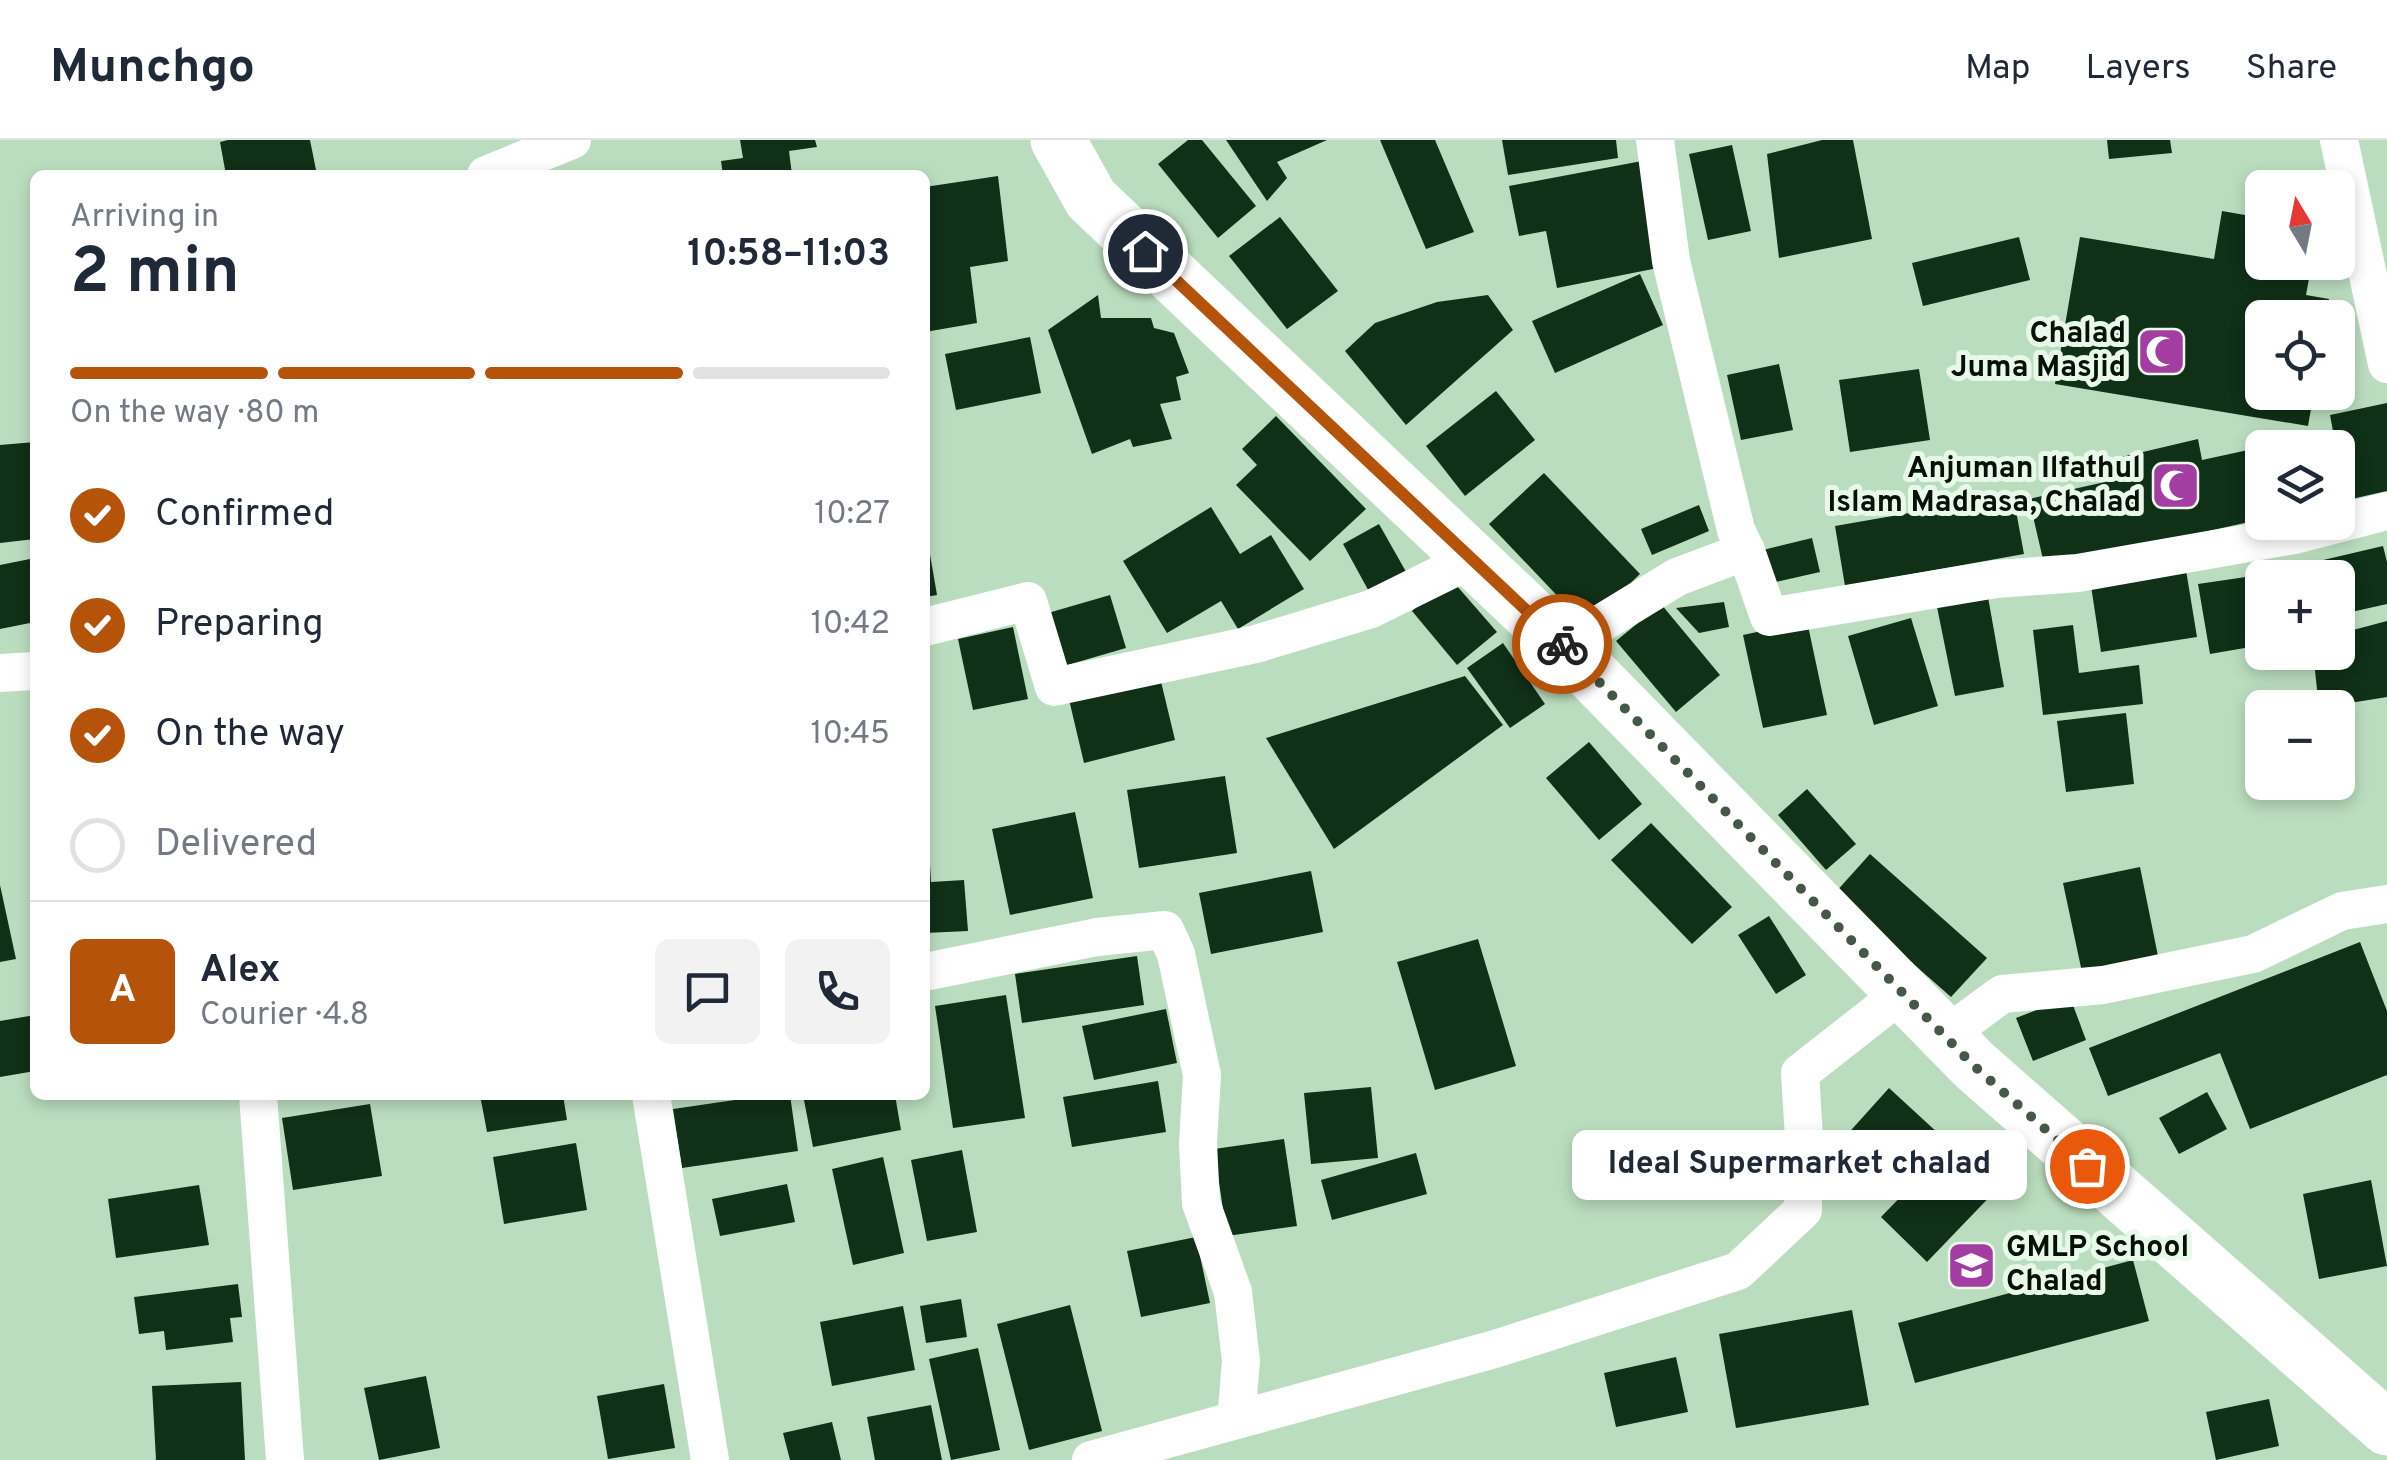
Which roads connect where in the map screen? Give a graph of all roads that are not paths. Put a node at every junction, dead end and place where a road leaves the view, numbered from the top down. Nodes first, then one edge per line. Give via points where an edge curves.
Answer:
1 (572, 140) edge
2 (1058, 140) edge
3 (1655, 140) edge
4 (2339, 140) edge
5 (498, 170) edge
6 (2387, 364) edge
7 (2387, 511) edge
8 (1746, 552) junction
9 (1470, 560) junction
10 (930, 625) edge
11 (1564, 646) junction
12 (30, 672) edge
13 (0, 673) edge
14 (2387, 904) edge
15 (930, 971) edge
16 (1902, 993) junction
17 (1944, 1036) junction
18 (258, 1100) edge
19 (652, 1100) edge
20 (1236, 1420) junction
21 (2387, 1428) edge
22 (1107, 1458) edge
23 (285, 1460) edge
24 (710, 1460) edge

1 - 5 street
2 - 9 main road via 1091,200
3 - 8 street via 1670,261
4 - 6 street
7 - 8 street via 2294,535 2078,573 1996,579 1769,617
8 - 11 street via 1677,577
9 - 10 street via 1371,608 1273,639 1054,687 1028,601
9 - 11 main road
11 - 16 main road
12 - 13 street
14 - 17 street via 2342,912 2253,954 2103,985 2002,994
15 - 20 street via 1164,930 1176,954 1202,1075 1201,1202 1233,1292 1240,1361
16 - 17 main road
16 - 20 street via 1800,1073 1803,1210 1738,1271 1495,1349
17 - 21 main road
18 - 23 street
19 - 24 street
20 - 22 street

